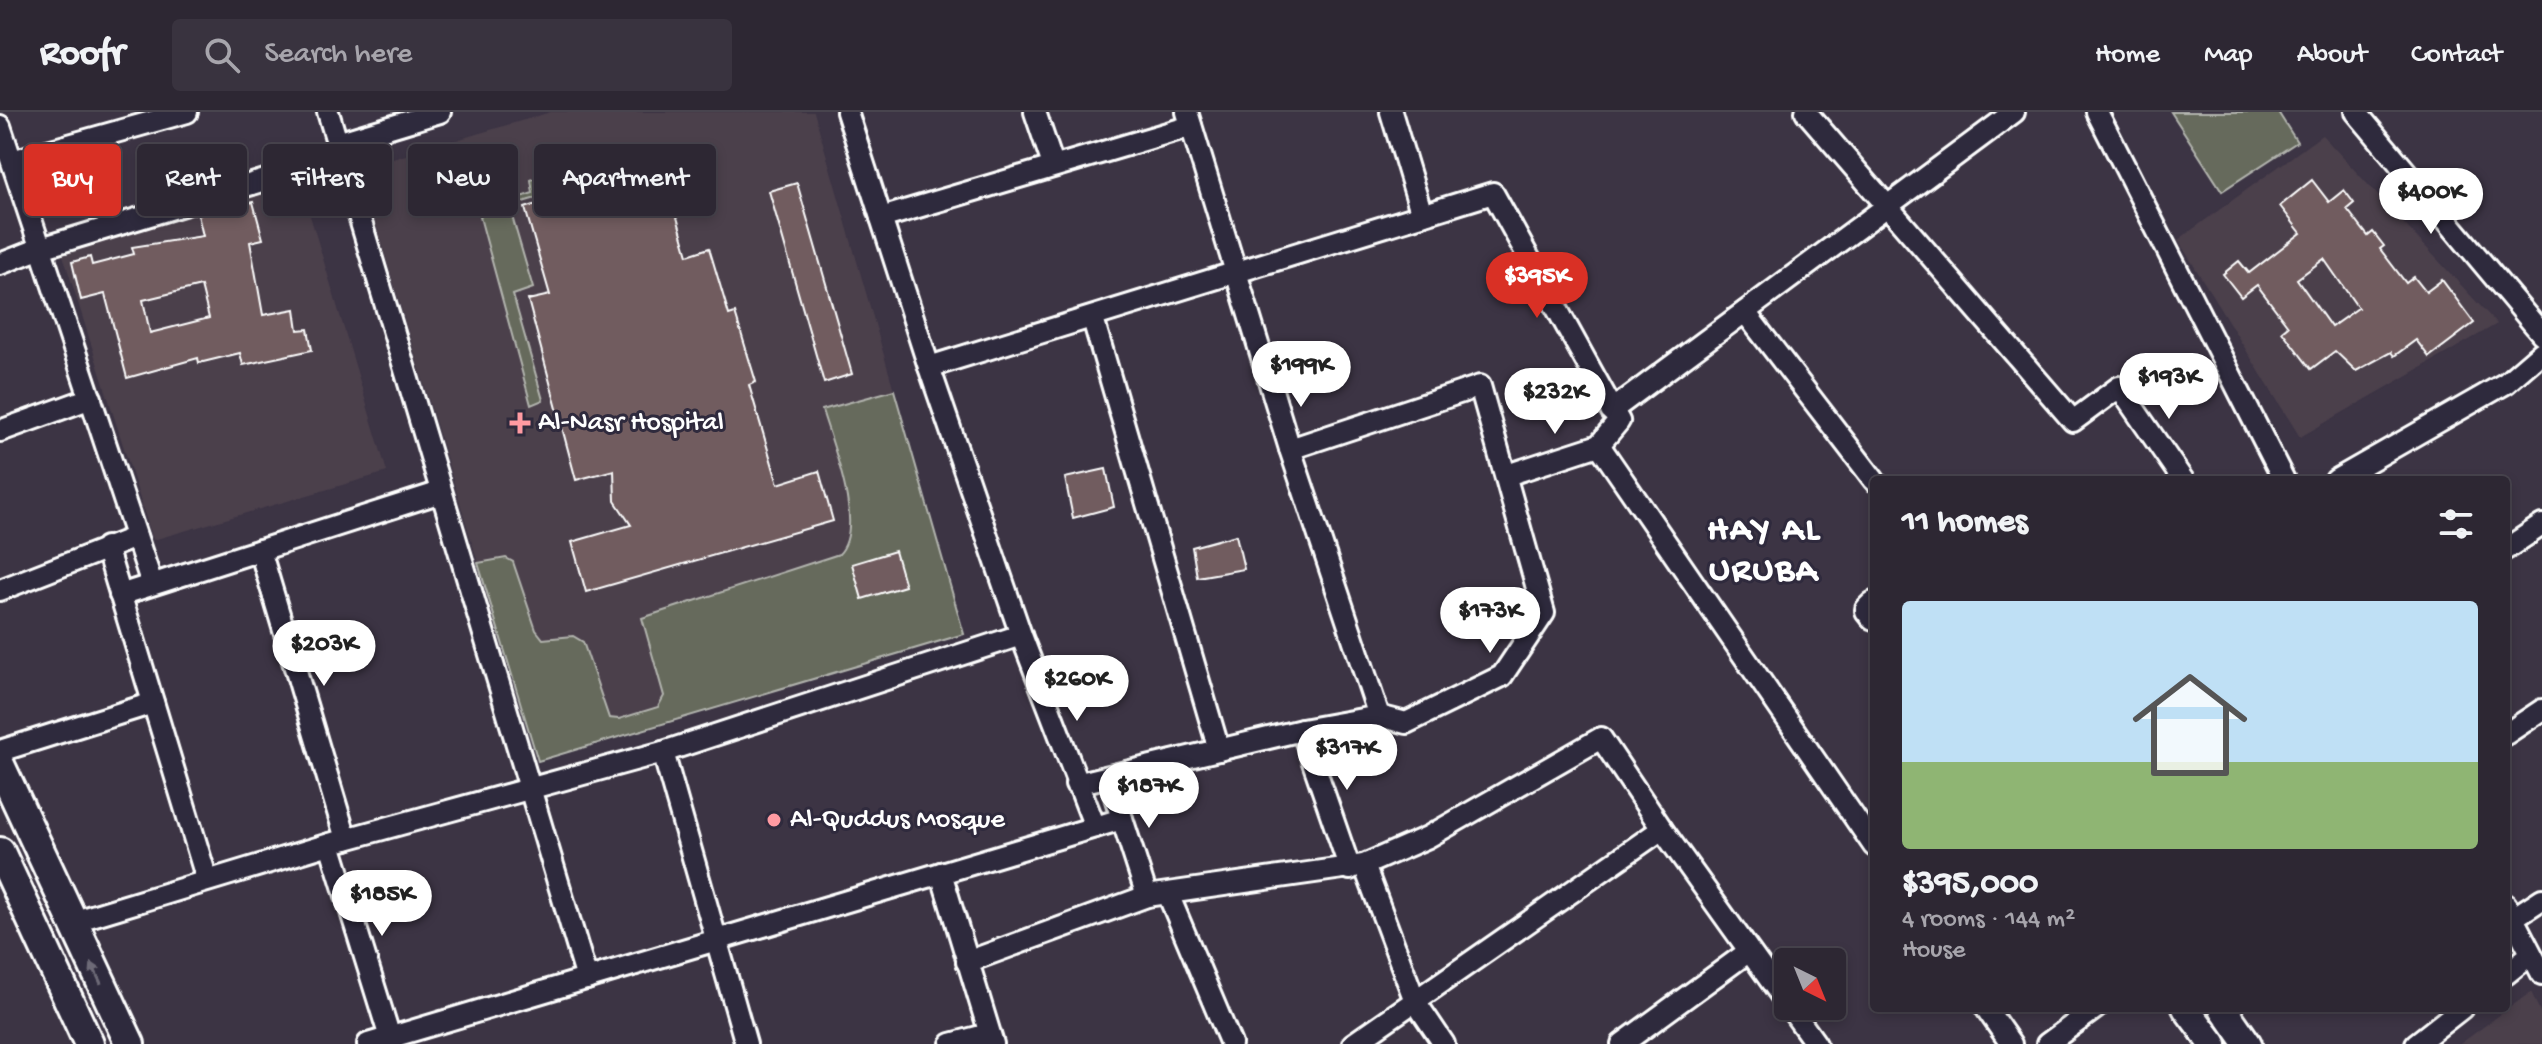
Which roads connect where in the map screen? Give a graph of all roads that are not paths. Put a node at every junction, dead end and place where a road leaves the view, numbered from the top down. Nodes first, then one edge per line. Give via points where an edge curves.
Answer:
1 (187, 112) edge
2 (328, 112) edge
3 (440, 112) edge
4 (847, 112) edge
5 (1035, 112) edge
6 (1391, 112) edge
7 (1806, 112) edge
8 (2014, 112) edge
9 (2097, 112) edge
10 (2356, 112) edge
11 (144, 118) edge
12 (1189, 119) edge
13 (1988, 120) edge
14 (0, 126) edge
15 (337, 144) edge
16 (355, 144) edge
17 (12, 161) junction
18 (1053, 165) junction
19 (263, 175) edge
20 (1887, 206) junction
21 (1422, 215) junction
22 (359, 216) edge
23 (881, 218) junction
24 (41, 248) junction
25 (0, 264) edge
26 (1237, 274) junction
27 (1745, 312) junction
28 (1093, 319) junction
29 (2542, 334) edge
30 (2542, 352) edge
31 (929, 367) junction
32 (91, 398) junction
33 (1611, 411) junction
34 (0, 431) edge
35 (1599, 445) junction
36 (1290, 449) junction
37 (1507, 475) junction
38 (1871, 476) edge
39 (2180, 476) edge
40 (2282, 476) edge
41 (2343, 476) edge
42 (441, 492) junction
43 (2542, 525) edge
44 (136, 537) junction
45 (2510, 546) edge
46 (106, 547) junction
47 (260, 550) junction
48 (152, 584) junction
49 (0, 590) edge
50 (120, 595) junction
51 (1021, 635) junction
52 (153, 703) junction
53 (2542, 710) edge
54 (1379, 716) junction
55 (1302, 730) junction
56 (2510, 731) edge
57 (1219, 750) junction
58 (0, 751) edge
59 (663, 752) junction
60 (0, 765) edge
61 (1109, 778) junction
62 (1076, 784) junction
63 (530, 789) junction
64 (1122, 819) junction
65 (1095, 827) junction
66 (1662, 829) junction
67 (1870, 840) edge
68 (338, 841) junction
69 (0, 852) edge
70 (1357, 867) junction
71 (941, 873) junction
72 (207, 880) junction
73 (1158, 895) junction
74 (2542, 899) edge
75 (2510, 911) edge
76 (72, 922) junction
77 (717, 940) junction
78 (1748, 952) junction
79 (2531, 954) junction
80 (967, 962) junction
81 (2510, 971) edge
82 (2542, 974) edge
83 (587, 979) junction
84 (1415, 1001) junction
85 (1989, 1012) edge
86 (2091, 1012) edge
87 (2189, 1012) edge
88 (2226, 1012) edge
89 (2457, 1012) edge
90 (991, 1039) edge
91 (391, 1041) edge
92 (1624, 1043) edge
93 (89, 1044) edge
94 (130, 1044) edge
95 (368, 1044) edge
96 (746, 1044) edge
97 (951, 1044) edge
98 (1231, 1044) edge
99 (1353, 1044) edge
100 (1444, 1044) edge
101 (1816, 1044) edge
102 (2011, 1044) edge
103 (2047, 1044) edge
104 (2213, 1044) edge
105 (2248, 1044) edge
106 (2416, 1044) edge

1 - 11 street
2 - 15 street
3 - 16 street
4 - 23 street
5 - 18 street
6 - 21 street
7 - 20 street
8 - 13 street
9 - 40 street
10 - 29 street
11 - 17 street
12 - 18 street
12 - 26 street
13 - 20 street
14 - 17 street
17 - 24 street
18 - 23 street
19 - 24 street
20 - 27 street
20 - 39 street via 2073,421 2119,387
21 - 26 street
21 - 33 street via 1493,193
22 - 42 street
23 - 31 street
24 - 25 street
24 - 32 street
26 - 28 street
26 - 36 street
27 - 33 street
27 - 38 street
28 - 31 street
28 - 57 street
30 - 41 street via 2506,383
31 - 51 street
32 - 34 street
32 - 44 street
33 - 35 street via 1619,421
35 - 37 street
35 - 67 street
36 - 37 street via 1480,386
36 - 54 street
37 - 54 street via 1544,613 1502,676 1406,723
42 - 47 street
42 - 63 street
43 - 45 street
44 - 46 street
44 - 48 street
46 - 49 street
46 - 50 street
47 - 48 street
47 - 68 street
48 - 50 street
50 - 52 street
51 - 59 street
51 - 62 street
52 - 58 street
52 - 72 street
53 - 56 street
54 - 55 street
55 - 57 street
55 - 70 street
57 - 61 street
59 - 63 street
59 - 77 street
60 - 76 main road
61 - 62 street
61 - 64 street
62 - 65 street
63 - 68 street
63 - 83 street
64 - 65 street
64 - 73 street
65 - 71 street
66 - 70 street via 1601,738 1428,837
66 - 78 street
66 - 84 street
68 - 72 street
68 - 91 street
69 - 93 main road
70 - 73 street
70 - 84 street
71 - 77 street
71 - 80 street
72 - 76 street
73 - 80 street
73 - 98 street
74 - 75 street
75 - 79 street
94 -> 76 main road
77 - 83 street
77 - 96 street
78 - 92 street
78 - 101 street
79 - 81 street
79 - 82 street
80 - 90 street
83 - 91 street
84 - 99 street
84 - 100 street
85 - 102 street
86 - 103 street
87 - 104 street
88 - 105 street
89 - 106 street
90 - 97 street
91 - 95 street

